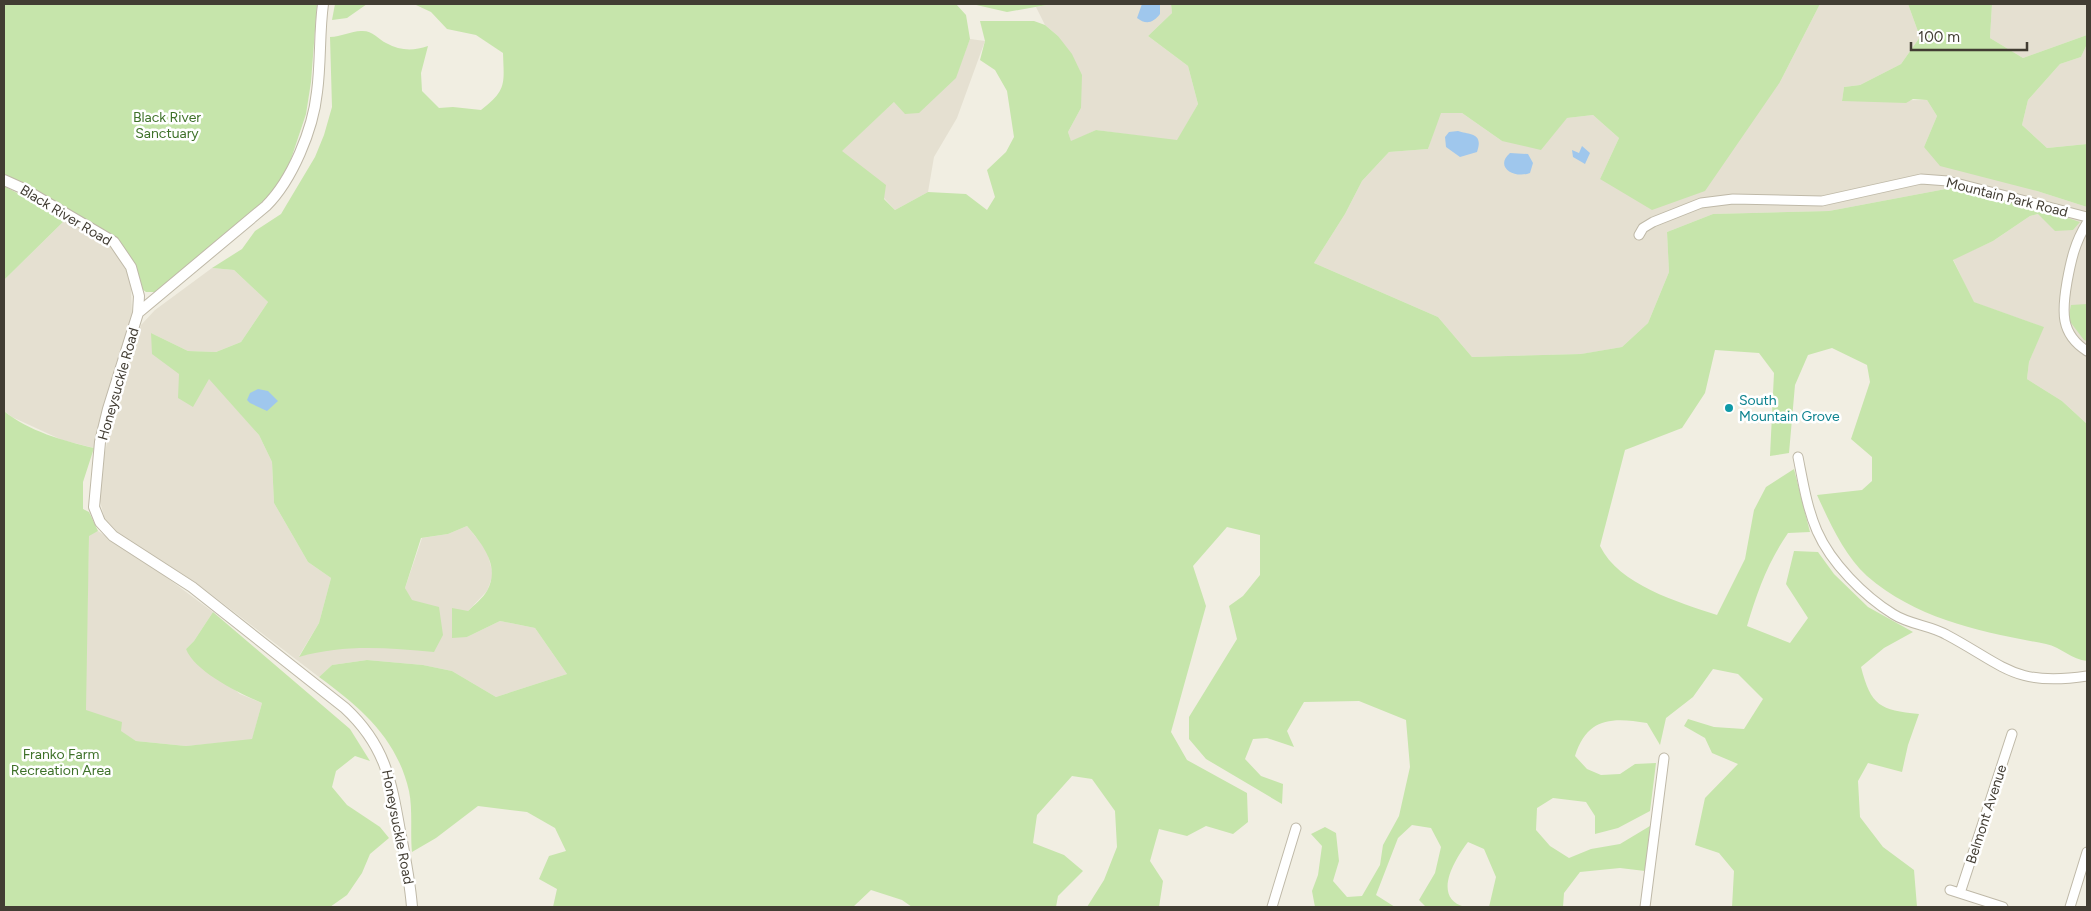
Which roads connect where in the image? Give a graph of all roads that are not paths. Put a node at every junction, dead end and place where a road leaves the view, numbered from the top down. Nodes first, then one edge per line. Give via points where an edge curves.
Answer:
1 (323, 4) edge
2 (4, 180) edge
3 (2087, 217) edge
4 (2087, 223) edge
5 (1639, 235) dead end
6 (138, 313) junction
7 (2087, 351) edge
8 (1798, 457) dead end
9 (2087, 676) edge
10 (2012, 734) dead end
11 (1664, 758) dead end
12 (1296, 828) dead end
13 (2087, 852) edge
14 (1950, 890) dead end
15 (1960, 893) junction
16 (412, 907) edge
17 (1272, 907) edge
18 (1645, 907) edge
19 (2003, 907) edge
20 (2070, 907) edge

1 - 6 street, Honeysuckle Road via 315,102 306,134 281,189 266,206
2 - 6 street, Black River Road via 114,242 131,267 139,296
3 - 5 street, Mountain Park Road via 1948,181 1921,179 1822,201 1717,200 1653,222
4 - 7 street via 2071,257 2062,314 2067,332
6 - 16 street, Honeysuckle Road via 100,442 93,499 96,514 113,536 192,587 345,708 364,727 378,746 391,780
8 - 9 street via 1812,516 1824,544 1851,578 1894,614 1946,634 1990,662 2019,675 2051,680
10 - 15 street, Belmont Avenue
11 - 18 street
12 - 17 street
13 - 20 street
14 - 15 street
15 - 19 street

